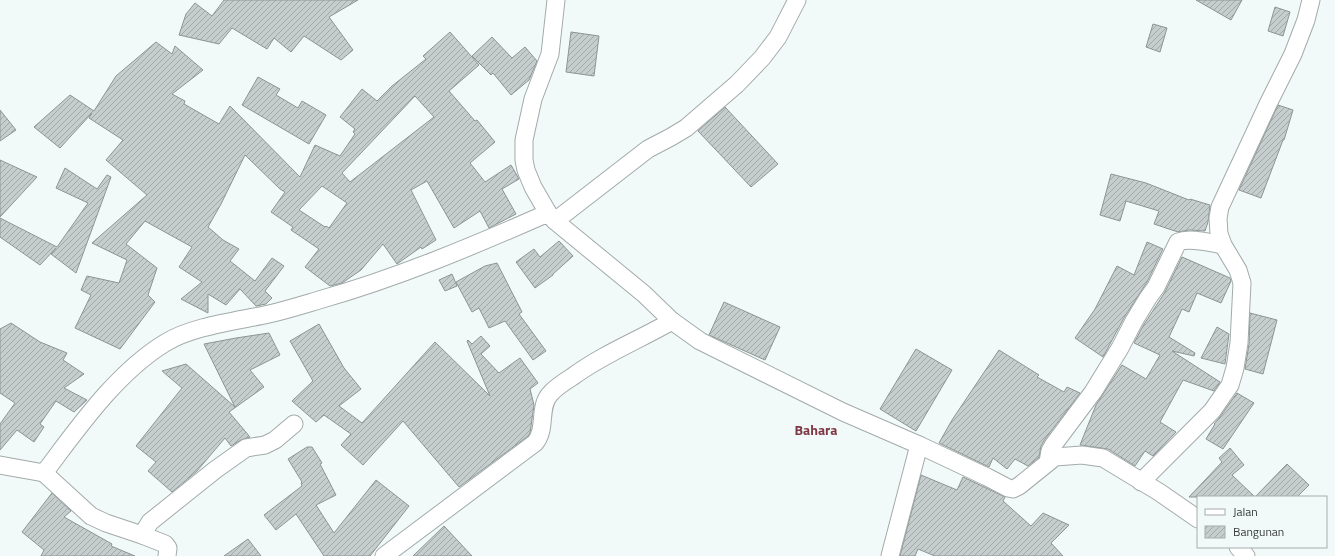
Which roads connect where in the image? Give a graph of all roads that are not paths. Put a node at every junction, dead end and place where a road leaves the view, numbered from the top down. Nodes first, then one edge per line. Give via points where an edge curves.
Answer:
1 (556, 0) edge
2 (797, 0) edge
3 (1311, 0) edge
4 (552, 217) junction
5 (1223, 245) junction
6 (672, 321) junction
7 (294, 424) dead end
8 (919, 445) junction
9 (1048, 462) junction
10 (0, 465) edge
11 (44, 473) junction
12 (1141, 482) junction
13 (1197, 518) edge
14 (142, 535) junction
15 (1239, 548) edge
16 (167, 556) edge
17 (384, 556) edge
18 (890, 556) edge
19 (1246, 556) edge

1 - 4 street via 550,54 533,100 524,140 526,170 533,187
2 - 4 street via 778,37 762,58 692,124 648,148
3 - 5 street via 1293,54 1220,207 1219,234
4 - 6 street via 644,294
4 - 11 street via 321,300 192,331 166,342 134,365 97,405
5 - 9 street via 1190,240 1178,242 1156,288 1093,392 1054,444
5 - 12 street via 1238,270 1242,283 1239,343 1230,385 1212,411
6 - 8 street via 707,345 844,412
6 - 17 street via 592,363 558,387 546,402 541,429 535,443
7 - 14 street via 269,443 246,448 215,470 150,522
8 - 9 street via 1013,489
8 - 18 street
9 - 12 street via 1055,457 1068,455 1103,458
10 - 11 street
11 - 14 street via 91,516
12 - 13 street
14 - 16 street via 165,544 168,548
15 - 19 street

